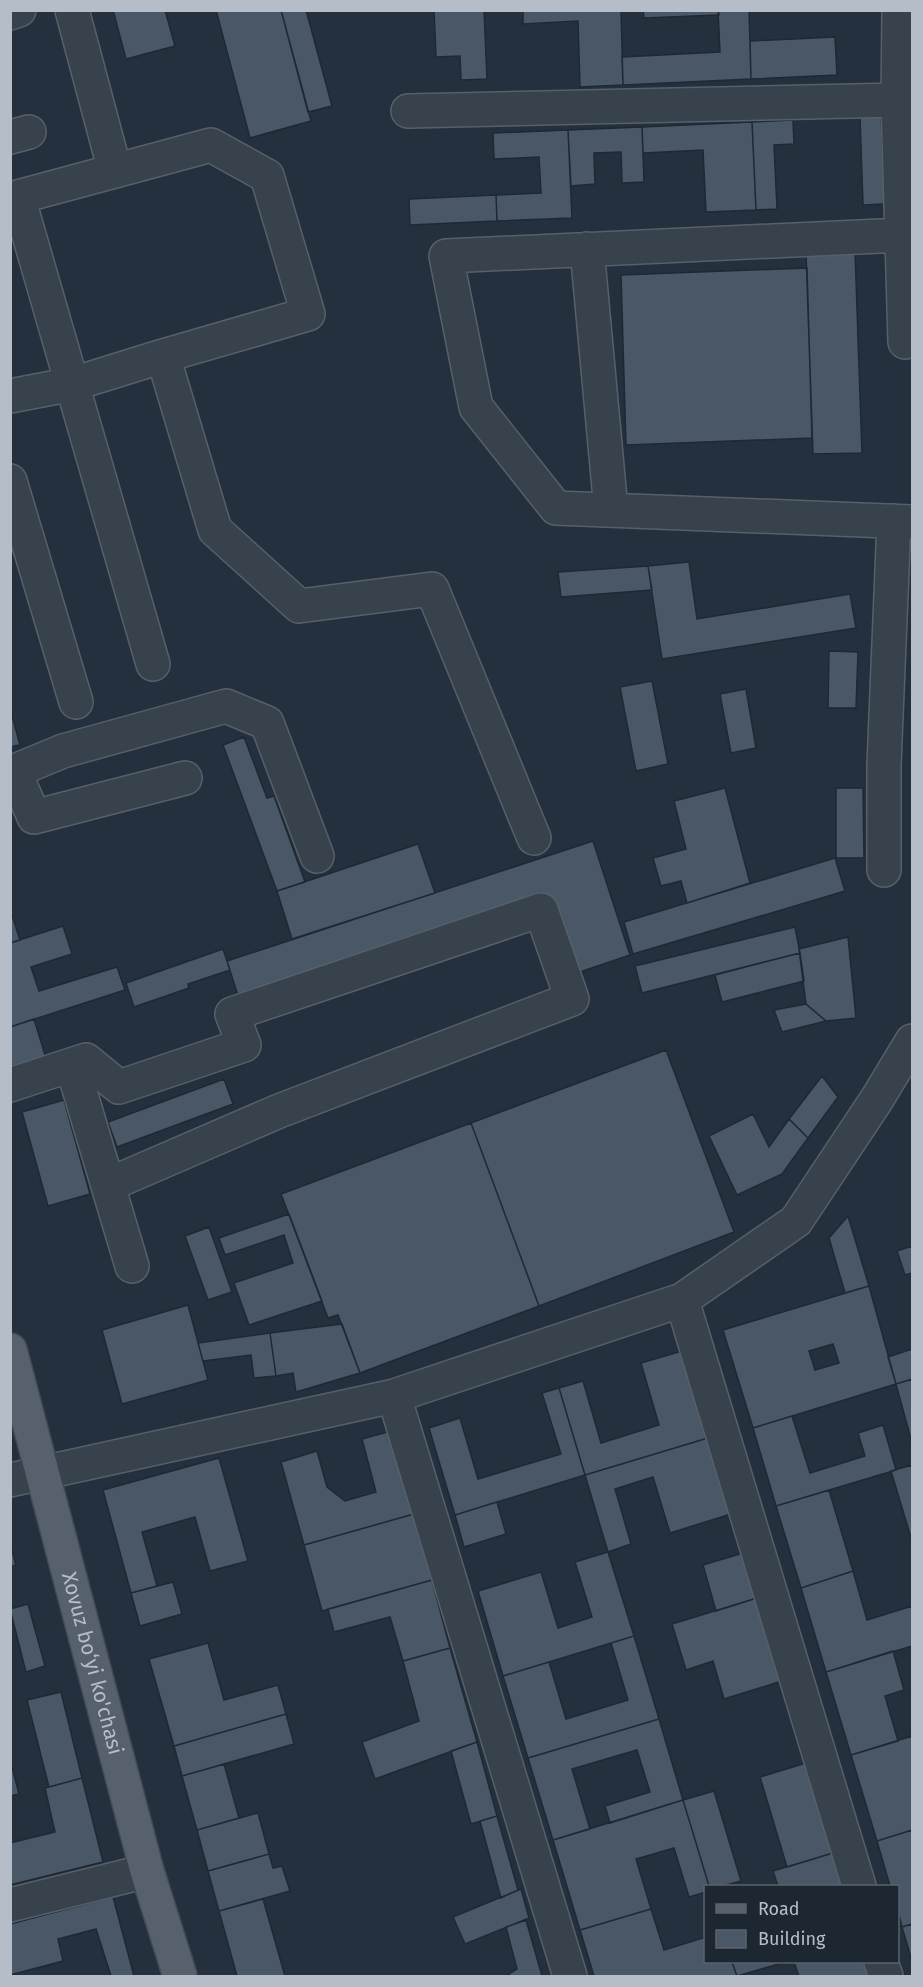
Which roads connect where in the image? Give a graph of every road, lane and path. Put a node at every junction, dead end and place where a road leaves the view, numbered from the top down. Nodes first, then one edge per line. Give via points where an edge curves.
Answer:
1 (19, 10) edge
2 (72, 10) edge
3 (899, 10) edge
4 (10, 13) edge
5 (898, 100) junction
6 (408, 111) dead end
7 (115, 171) junction
8 (902, 235) junction
9 (21, 248) edge
10 (586, 249) junction
11 (905, 342) dead end
12 (163, 356) junction
13 (73, 384) junction
14 (10, 396) edge
15 (10, 481) edge
16 (611, 510) junction
17 (903, 522) edge
18 (153, 664) dead end
19 (76, 702) dead end
20 (12, 772) edge
21 (185, 778) dead end
22 (534, 838) dead end
23 (317, 856) dead end
24 (884, 870) dead end
25 (912, 1041) edge
26 (72, 1065) junction
27 (10, 1085) edge
28 (108, 1185) junction
29 (132, 1266) dead end
30 (682, 1300) junction
31 (10, 1350) edge
32 (394, 1396) junction
33 (43, 1472) junction
34 (10, 1480) edge
35 (147, 1871) junction
36 (858, 1885) edge
37 (10, 1905) edge
38 (180, 1977) edge
39 (570, 1977) edge

1 - 4 street
2 - 7 street
3 - 5 street
5 - 6 street
5 - 8 street
7 - 9 street via 18,197
7 - 12 street via 211,145 267,176 308,314
8 - 10 street
8 - 11 street
9 - 13 street
10 - 16 street
10 - 16 street via 446,256 476,408 556,508
12 - 13 street
12 - 22 street via 215,530 299,606 432,589
13 - 14 street
13 - 18 street
15 - 19 street
16 - 17 street
17 - 24 street via 884,765
20 - 21 street via 34,817
20 - 23 street via 63,751 226,706 267,723
25 - 30 street via 796,1221
26 - 27 street
26 - 28 street
26 - 28 street via 86,1060 119,1087 244,1045 232,1014 541,910 572,999 279,1111
28 - 29 street
30 - 32 street
30 - 36 street
31 - 33 main road, Xovuz bo‘yi ko'chasi
32 - 33 street
32 - 39 street
33 - 34 street
33 - 35 main road, Xovuz bo‘yi ko'chasi
35 - 37 street
35 - 38 main road, Xovuz bo‘yi ko'chasi

